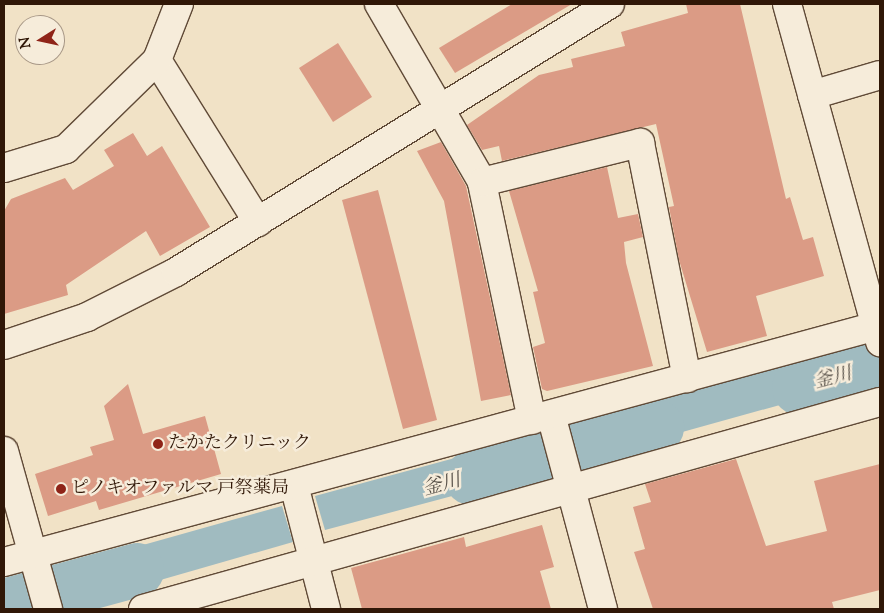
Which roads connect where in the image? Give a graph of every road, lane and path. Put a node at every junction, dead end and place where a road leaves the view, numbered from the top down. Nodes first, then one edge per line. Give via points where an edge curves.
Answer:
1 (179, 4) edge
2 (379, 4) edge
3 (610, 4) edge
4 (787, 4) edge
5 (157, 60) junction
6 (880, 75) edge
7 (812, 96) junction
8 (440, 108) junction
9 (4, 168) edge
10 (482, 182) junction
11 (258, 222) junction
12 (879, 333) edge
13 (4, 345) edge
14 (687, 378) junction
15 (880, 402) edge
16 (542, 417) junction
17 (4, 451) edge
18 (294, 485) junction
19 (570, 491) junction
20 (4, 562) edge
21 (36, 564) junction
22 (314, 564) junction
23 (48, 609) edge
24 (143, 609) edge
25 (326, 609) edge
26 (604, 609) edge

1 - 5 street
2 - 8 street
3 - 8 street
4 - 7 street
5 - 9 street via 66,149
5 - 11 street
6 - 7 street
7 - 12 street
8 - 10 street
8 - 11 street
10 - 14 street via 640,143
10 - 16 street
11 - 13 street via 176,272 87,317
12 - 14 street
14 - 16 street
15 - 19 street
16 - 18 street
16 - 19 street
17 - 21 street
18 - 21 street
18 - 22 street
19 - 22 street
19 - 26 street
20 - 21 street
21 - 23 street
22 - 24 street
22 - 25 street

